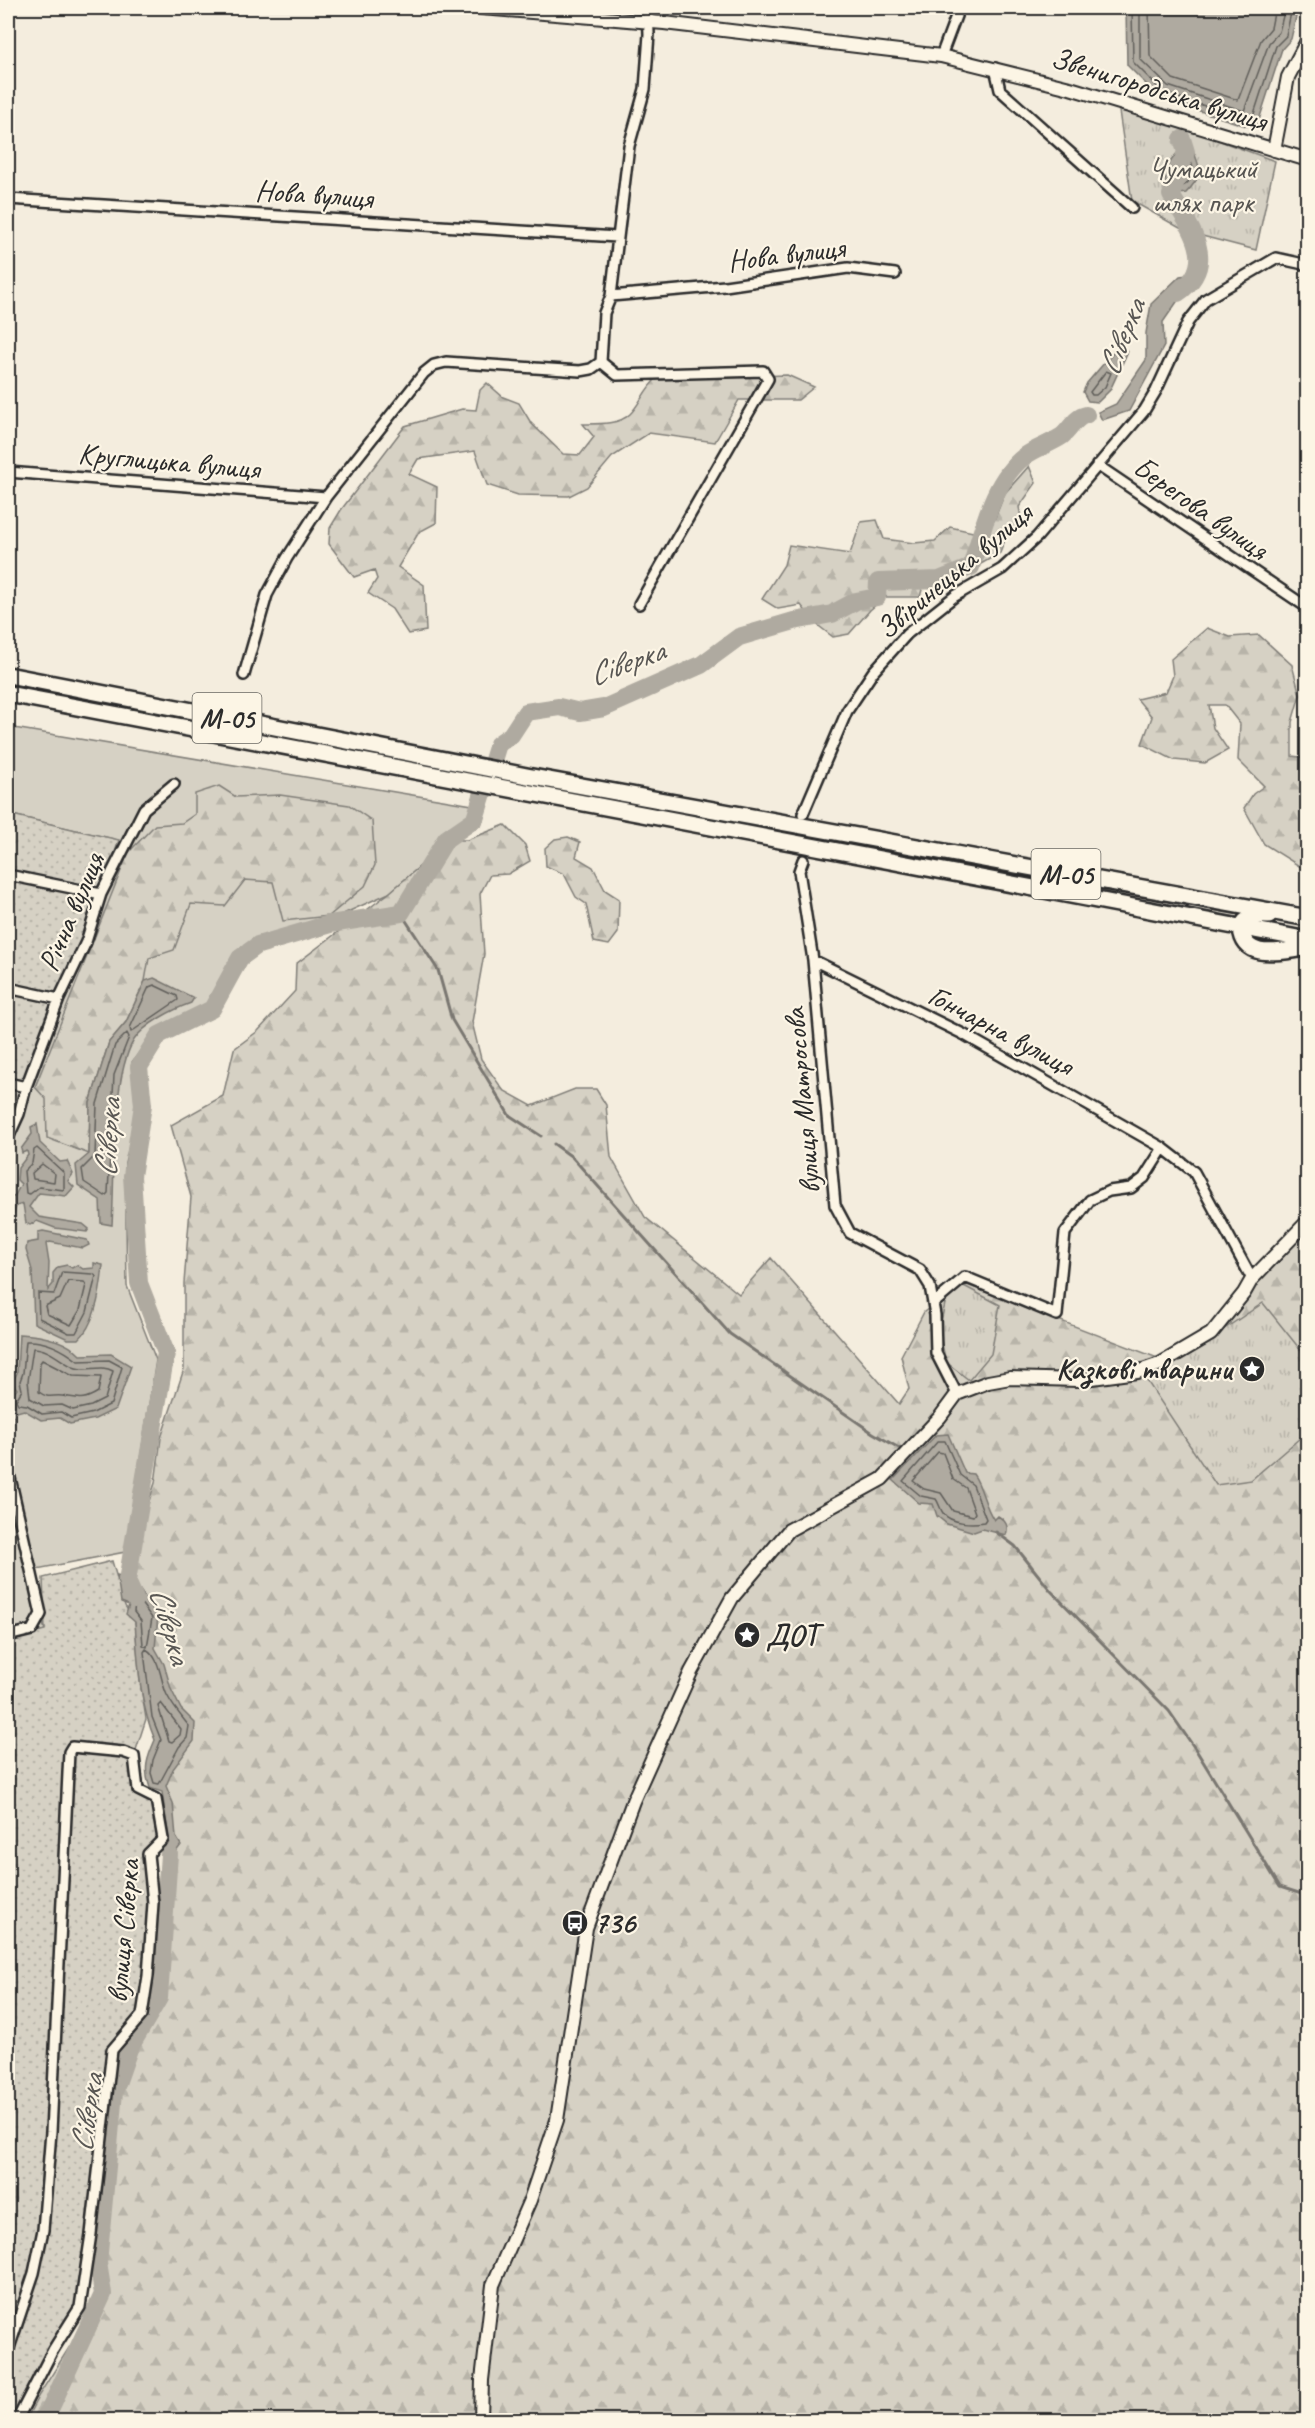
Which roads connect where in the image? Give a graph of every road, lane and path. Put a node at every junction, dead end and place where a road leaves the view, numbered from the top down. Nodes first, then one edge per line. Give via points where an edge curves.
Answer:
1 (482, 8) edge
2 (648, 8) edge
3 (959, 8) edge
4 (648, 22) junction
5 (1308, 39) edge
6 (941, 56) junction
7 (995, 68) junction
8 (1274, 150) junction
9 (1308, 160) edge
10 (8, 199) edge
11 (1132, 208) dead end
12 (617, 237) junction
13 (1308, 265) edge
14 (895, 274) dead end
15 (611, 296) junction
16 (601, 362) junction
17 (1097, 465) junction
18 (8, 472) edge
19 (326, 497) junction
20 (639, 604) dead end
21 (1308, 608) edge
22 (8, 675) edge
23 (244, 675) dead end
24 (8, 694) edge
25 (174, 784) dead end
26 (803, 814) dead end
27 (803, 860) dead end
28 (8, 875) edge
29 (101, 894) junction
30 (1308, 919) edge
31 (1240, 928) junction
32 (1308, 940) edge
33 (1308, 948) edge
34 (813, 960) junction
35 (8, 988) edge
36 (59, 999) junction
37 (8, 1083) edge
38 (26, 1087) junction
39 (8, 1138) edge
40 (1163, 1148) junction
41 (1308, 1221) edge
42 (1252, 1279) junction
43 (933, 1304) junction
44 (957, 1394) junction
45 (8, 1469) edge
46 (8, 1636) edge
47 (8, 2351) edge
48 (17, 2421) edge
49 (481, 2421) edge

1 - 4 street, Звенигородська вулиця
2 - 4 street
3 - 6 street
4 - 6 street, Звенигородська вулиця
4 - 12 street via 645,89 629,146
5 - 8 street via 1288,77
6 - 7 street, Звенигородська вулиця
7 - 8 street, Звенигородська вулиця
7 - 11 street, Звенигородська вулиця via 1000,90
8 - 9 street, Звенигородська вулиця
10 - 12 street, Нова вулиця
12 - 15 street
13 - 17 street, Звіринецька вулиця via 1276,258 1216,290 1201,304 1184,330 1150,402
14 - 15 street, Нова вулиця via 848,268 725,286
15 - 16 street via 604,313
16 - 19 street via 580,371 446,362 434,365
16 - 20 street via 617,375 763,371 768,379
17 - 21 street, Берегова вулиця
17 - 26 street, Звіринецька вулиця via 1037,537 1002,569 955,596 907,633 873,672 847,711
18 - 19 street, Круглицька вулиця
19 - 23 street via 267,595
22 - 30 highway, М-05 via 527,776
24 - 31 highway, М-05
25 - 29 street, Річна вулиця via 144,809
27 - 34 street, вулиця Матросова via 799,871
28 - 29 street
29 - 36 street, Річна вулиця via 86,942
30 - 31 highway via 1261,916 1249,918
31 - 32 highway, М-05
31 - 33 highway via 1242,938 1253,951
34 - 40 street, Гончарна вулиця via 963,1034
34 - 43 street, вулиця Матросова via 835,1205 850,1233 920,1270 930,1286
35 - 36 street
36 - 38 street, Річна вулиця
37 - 38 street
38 - 39 street, Річна вулиця via 20,1114
40 - 42 street, Гончарна вулиця via 1194,1172
40 - 43 street via 1144,1178 1131,1188 1109,1191 1090,1200 1065,1233 1057,1316 965,1277
41 - 42 street
42 - 44 street via 1211,1334 1160,1364 1137,1372 1077,1380 1010,1378
43 - 44 street, вулиця Матросова via 936,1353
44 - 49 street via 882,1479 789,1530 732,1598 691,1672 633,1801 586,1928 557,2120 530,2200 493,2285
45 - 46 street via 41,1614 32,1630
47 - 48 street, вулиця Сіверка via 34,2273 43,2230 69,1752 72,1747 123,1752 134,1756 138,1790 156,1799 163,1839 148,1854 153,1903 142,2014 112,2050 80,2307

